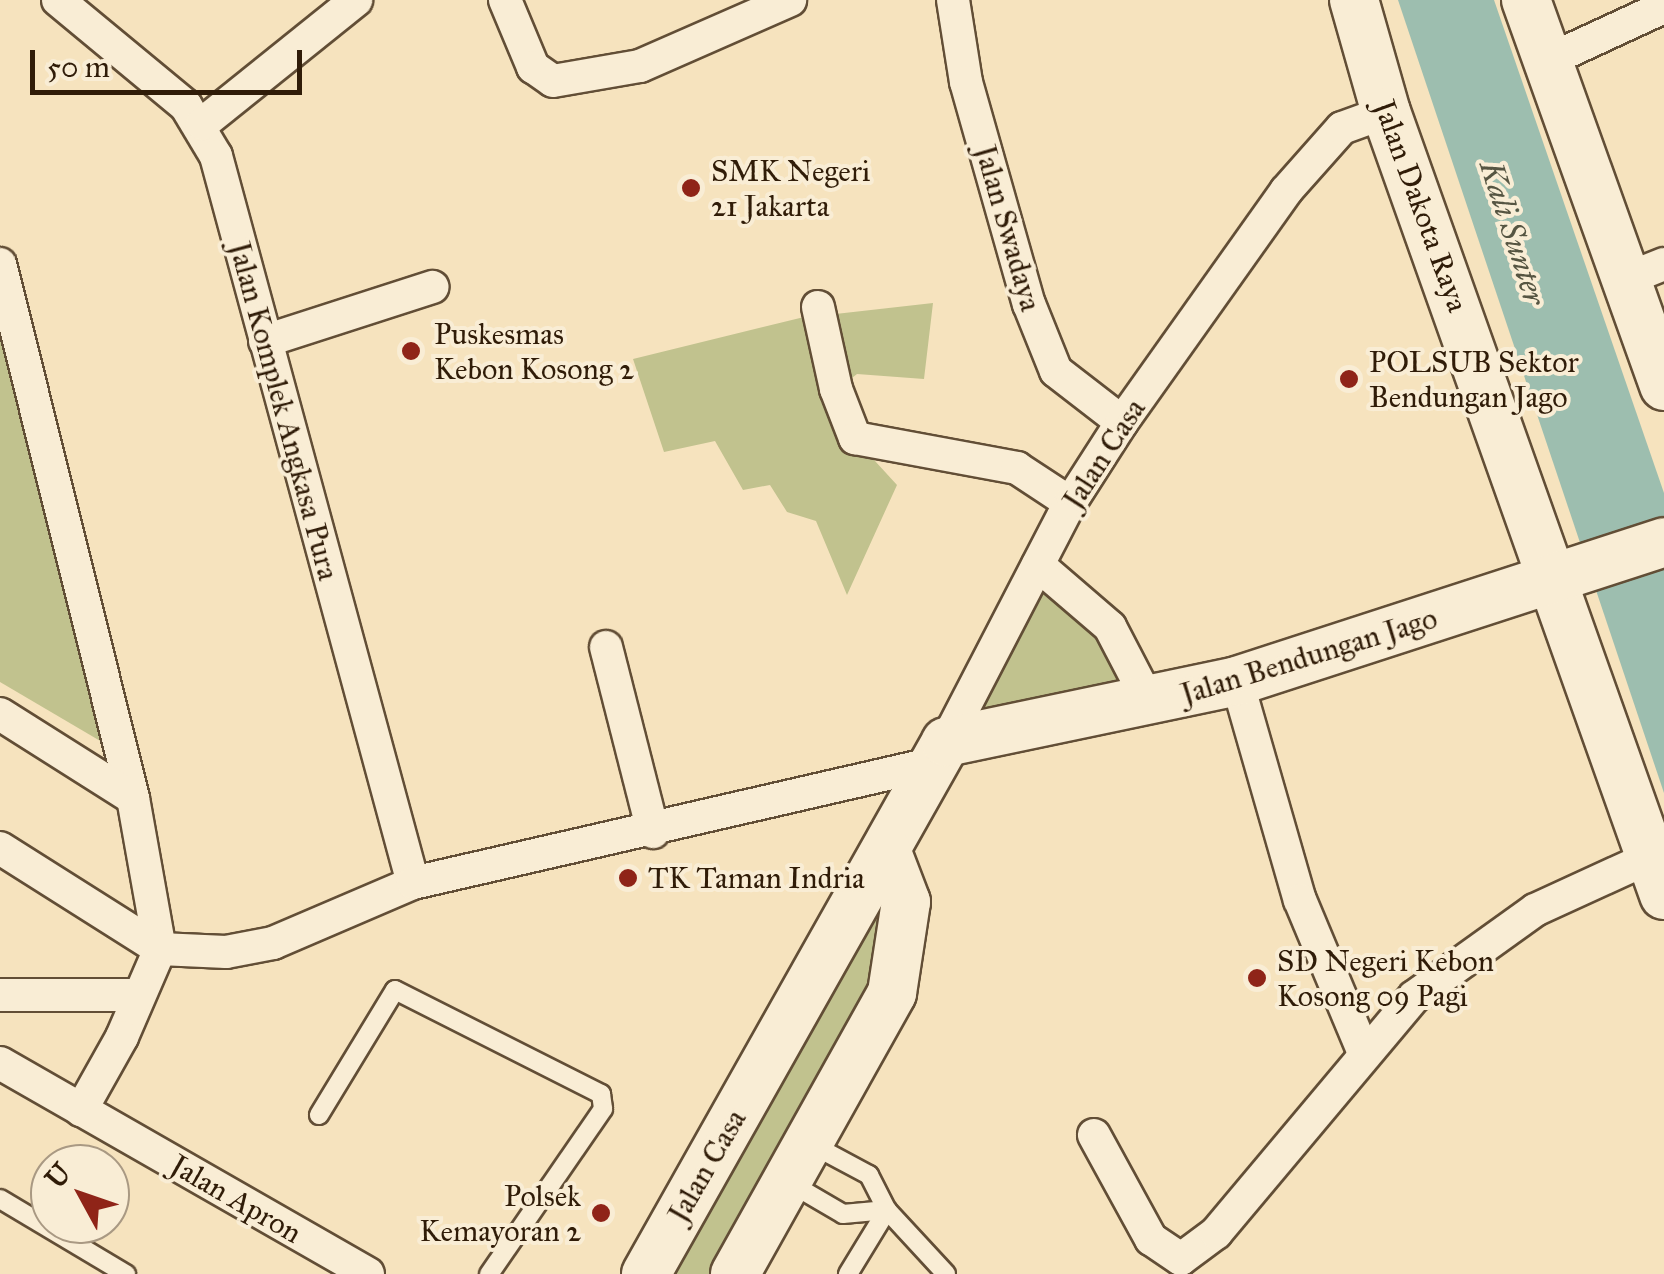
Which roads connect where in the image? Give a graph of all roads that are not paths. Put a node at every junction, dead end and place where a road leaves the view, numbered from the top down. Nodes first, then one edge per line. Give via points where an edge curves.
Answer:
1 (58, 0) edge
2 (356, 0) edge
3 (505, 0) edge
4 (790, 0) edge
5 (953, 0) edge
6 (1354, 0) edge
7 (1526, 0) edge
8 (1664, 7) edge
9 (1547, 61) junction
10 (1386, 112) junction
11 (202, 124) junction
12 (1644, 272) edge
13 (4, 286) edge
14 (432, 287) dead end
15 (818, 307) dead end
16 (266, 342) junction
17 (1664, 386) edge
18 (1122, 422) junction
19 (1070, 503) junction
20 (1664, 542) edge
21 (1038, 564) junction
22 (1561, 576) junction
23 (606, 646) dead end
24 (1237, 680) junction
25 (1150, 704) junction
26 (0, 714) edge
27 (941, 753) junction
28 (133, 798) junction
29 (653, 832) junction
30 (0, 848) edge
31 (886, 850) junction
32 (1657, 876) edge
33 (413, 883) junction
34 (160, 949) junction
35 (0, 995) edge
36 (138, 995) junction
37 (1364, 1053) junction
38 (0, 1064) edge
39 (80, 1110) junction
40 (319, 1115) dead end
41 (1094, 1135) dead end
42 (800, 1163) junction
43 (0, 1199) edge
44 (886, 1210) junction
45 (126, 1274) edge
46 (368, 1274) edge
47 (489, 1274) edge
48 (646, 1274) edge
49 (734, 1274) edge
50 (848, 1274) edge
51 (946, 1274) edge

1 - 11 street
2 - 11 street
3 - 4 street via 534,67 553,82 640,66
5 - 18 street, Jalan Swadaya via 966,82 1028,304 1056,371
6 - 10 street, Jalan Dakota Raya
7 - 9 street
8 - 9 street
9 - 12 street
10 - 18 street, Jalan Casa via 1342,128 1286,191
10 - 22 street, Jalan Dakota Raya
11 - 16 street, Jalan Komplek Angkasa Pura
12 - 17 street
13 - 28 street
14 - 16 street
15 - 19 street via 855,438 1017,468
16 - 33 street, Jalan Komplek Angkasa Pura
18 - 19 street, Jalan Casa
19 - 21 street, Jalan Casa
20 - 22 street, Jalan Bendungan Jago
21 - 25 street via 1110,627
21 - 27 street, Jalan Casa
22 - 24 street, Jalan Bendungan Jago
22 - 32 street, Jalan Dakota Raya
23 - 29 street
24 - 25 street, Jalan Bendungan Jago
24 - 37 street via 1300,900
25 - 27 street, Jalan Bendungan Jago
26 - 28 street
27 - 29 street
27 - 31 street, Jalan Casa
28 - 34 street
29 - 33 street
30 - 34 street
31 - 42 street via 906,902 892,993
31 - 48 street, Jalan Casa
32 - 37 street via 1535,910 1414,997
33 - 34 street via 273,943 190,954
34 - 36 street
35 - 36 street
36 - 39 street
37 - 41 street via 1216,1233 1182,1259 1151,1239
38 - 39 street, Jalan Apron
39 - 46 street, Jalan Apron
40 - 47 lane via 394,990 601,1094 603,1110
42 - 44 lane via 869,1175
42 - 44 lane via 843,1214
42 - 49 street
43 - 45 lane
44 - 50 lane
44 - 51 lane

